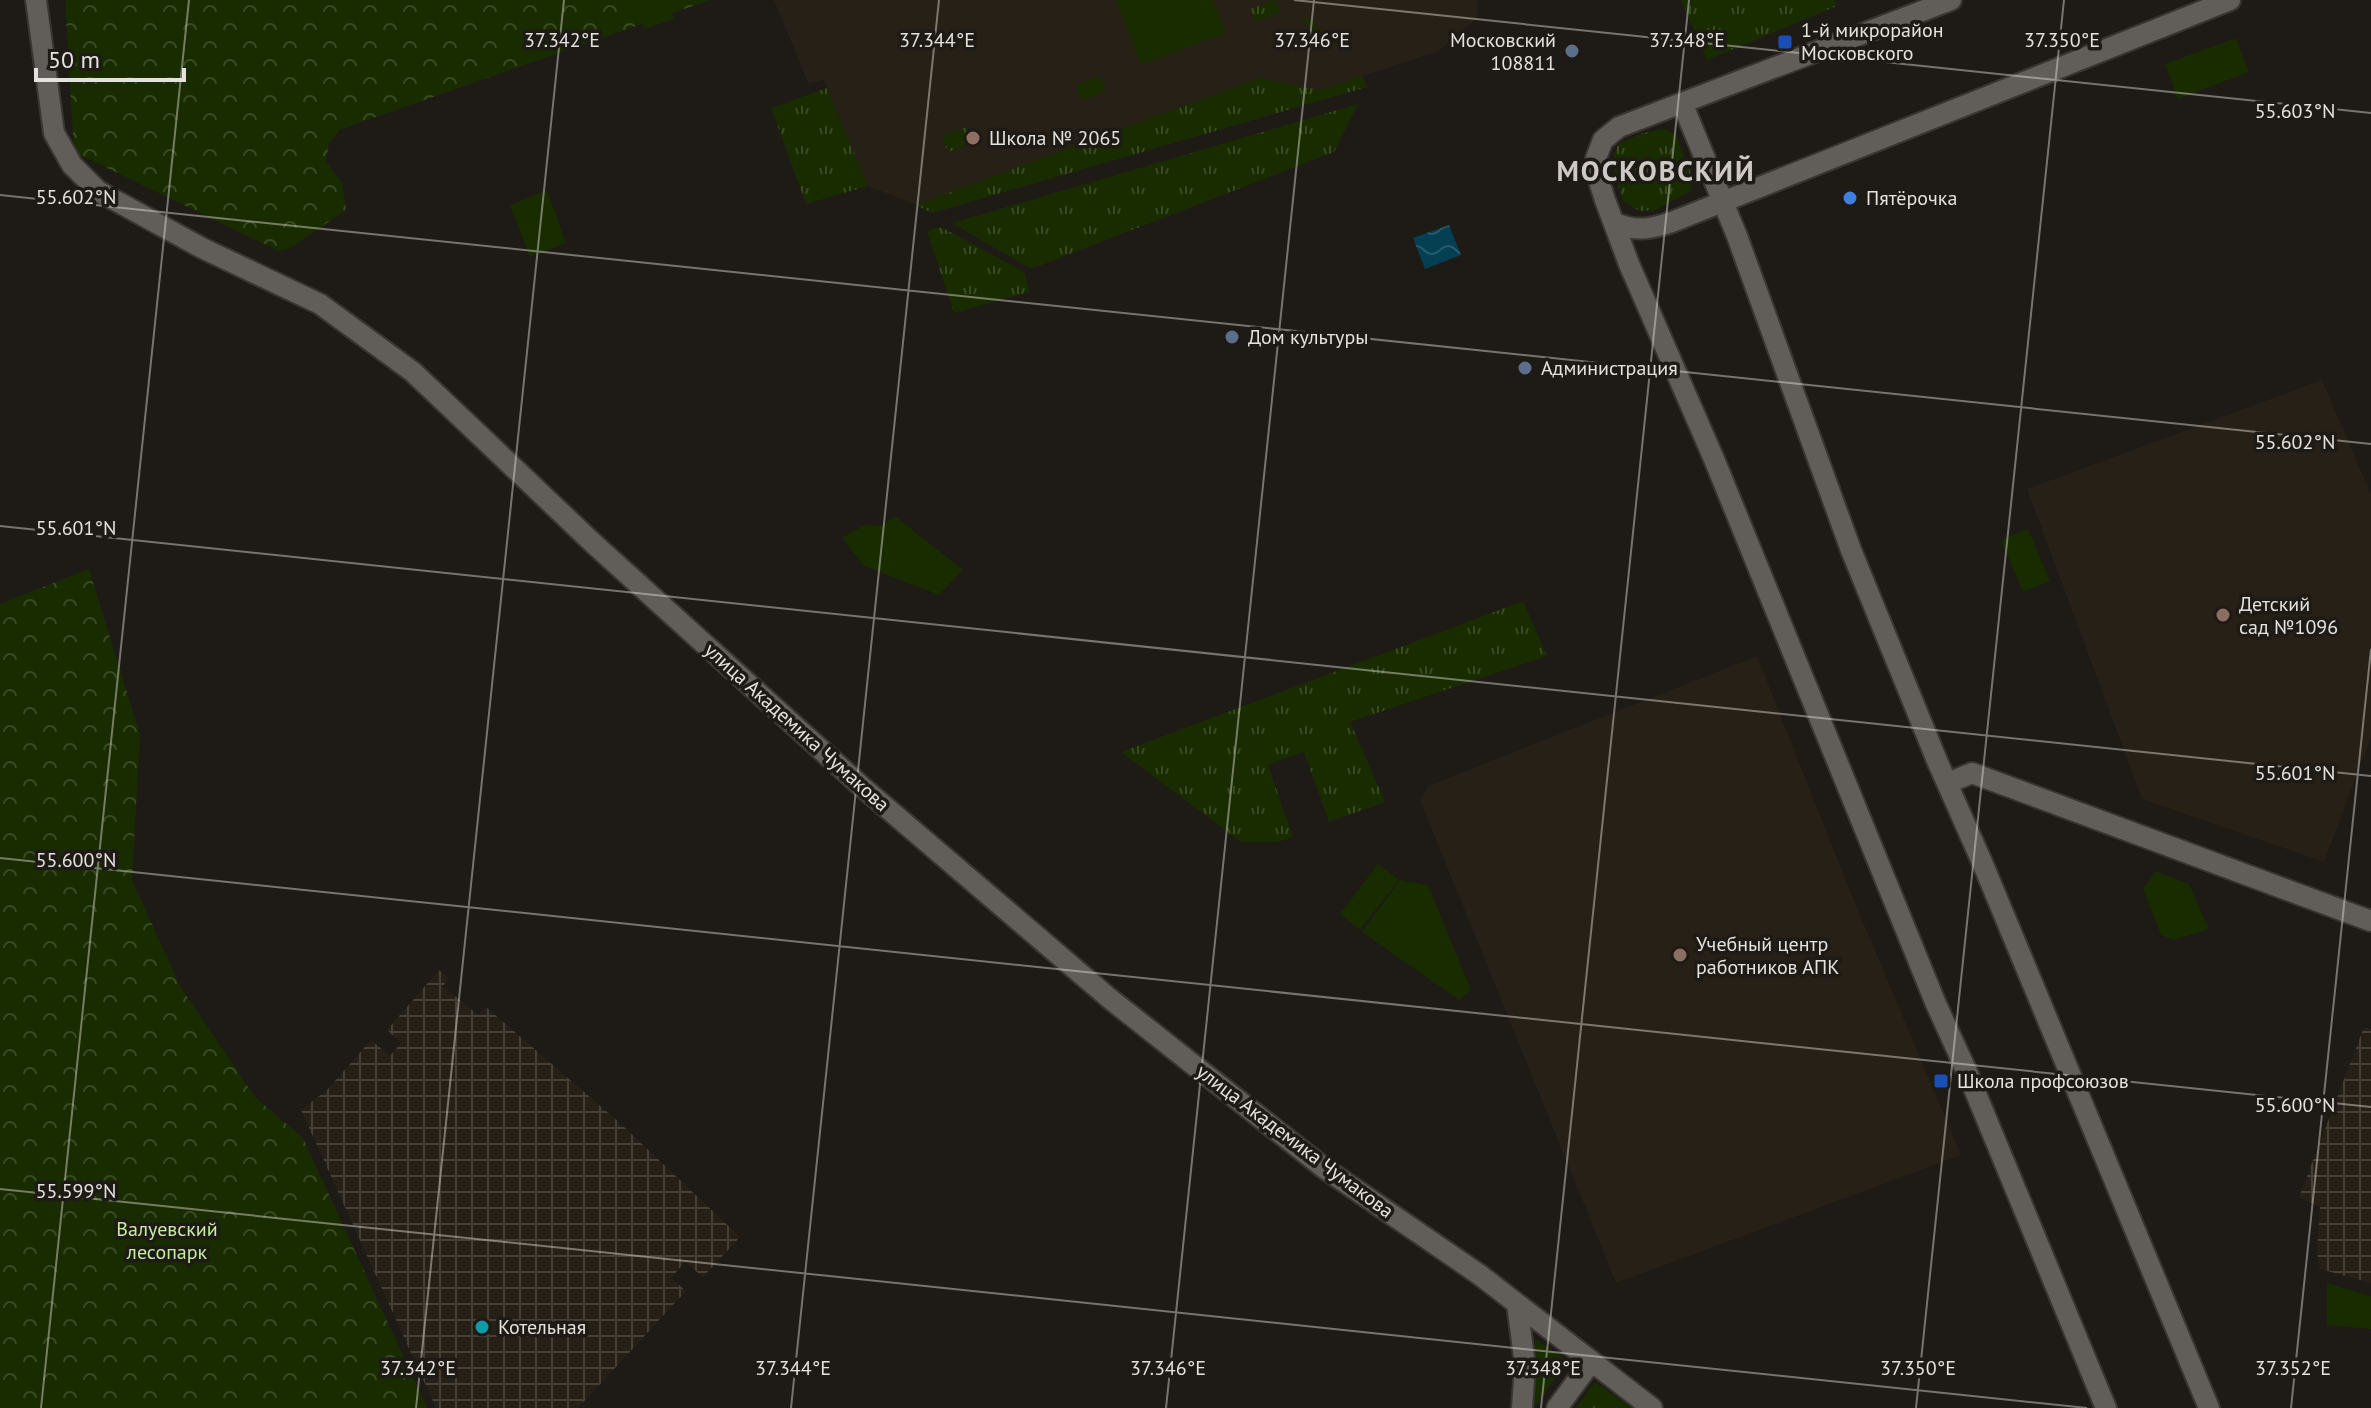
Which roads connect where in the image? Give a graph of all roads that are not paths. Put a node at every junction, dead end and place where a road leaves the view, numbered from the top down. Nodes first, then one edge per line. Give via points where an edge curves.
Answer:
1 (36, 0) edge
2 (1951, 0) edge
3 (2230, 0) edge
4 (1683, 105) junction
5 (1722, 202) junction
6 (1615, 223) junction
7 (1948, 783) junction
8 (2371, 921) edge
9 (1517, 1304) junction
10 (1591, 1362) junction
11 (1522, 1408) edge
12 (1557, 1408) edge
13 (1652, 1408) edge
14 (2106, 1408) edge
15 (2209, 1408) edge

1 - 9 street, улица Академика Чумакова via 54,133 72,165 98,191 320,304 413,372 860,785 1063,960 1324,1168
2 - 4 street
3 - 5 street
4 - 5 street
4 - 6 street via 1619,127 1603,140 1596,158 1599,181
5 - 6 street via 1651,229 1630,230
5 - 7 street via 1851,550
6 - 14 street
7 - 8 street via 1972,773
7 - 15 street
9 - 10 street, улица Академика Чумакова
9 - 11 street via 1525,1365
10 - 12 street
10 - 13 street, улица Академика Чумакова

